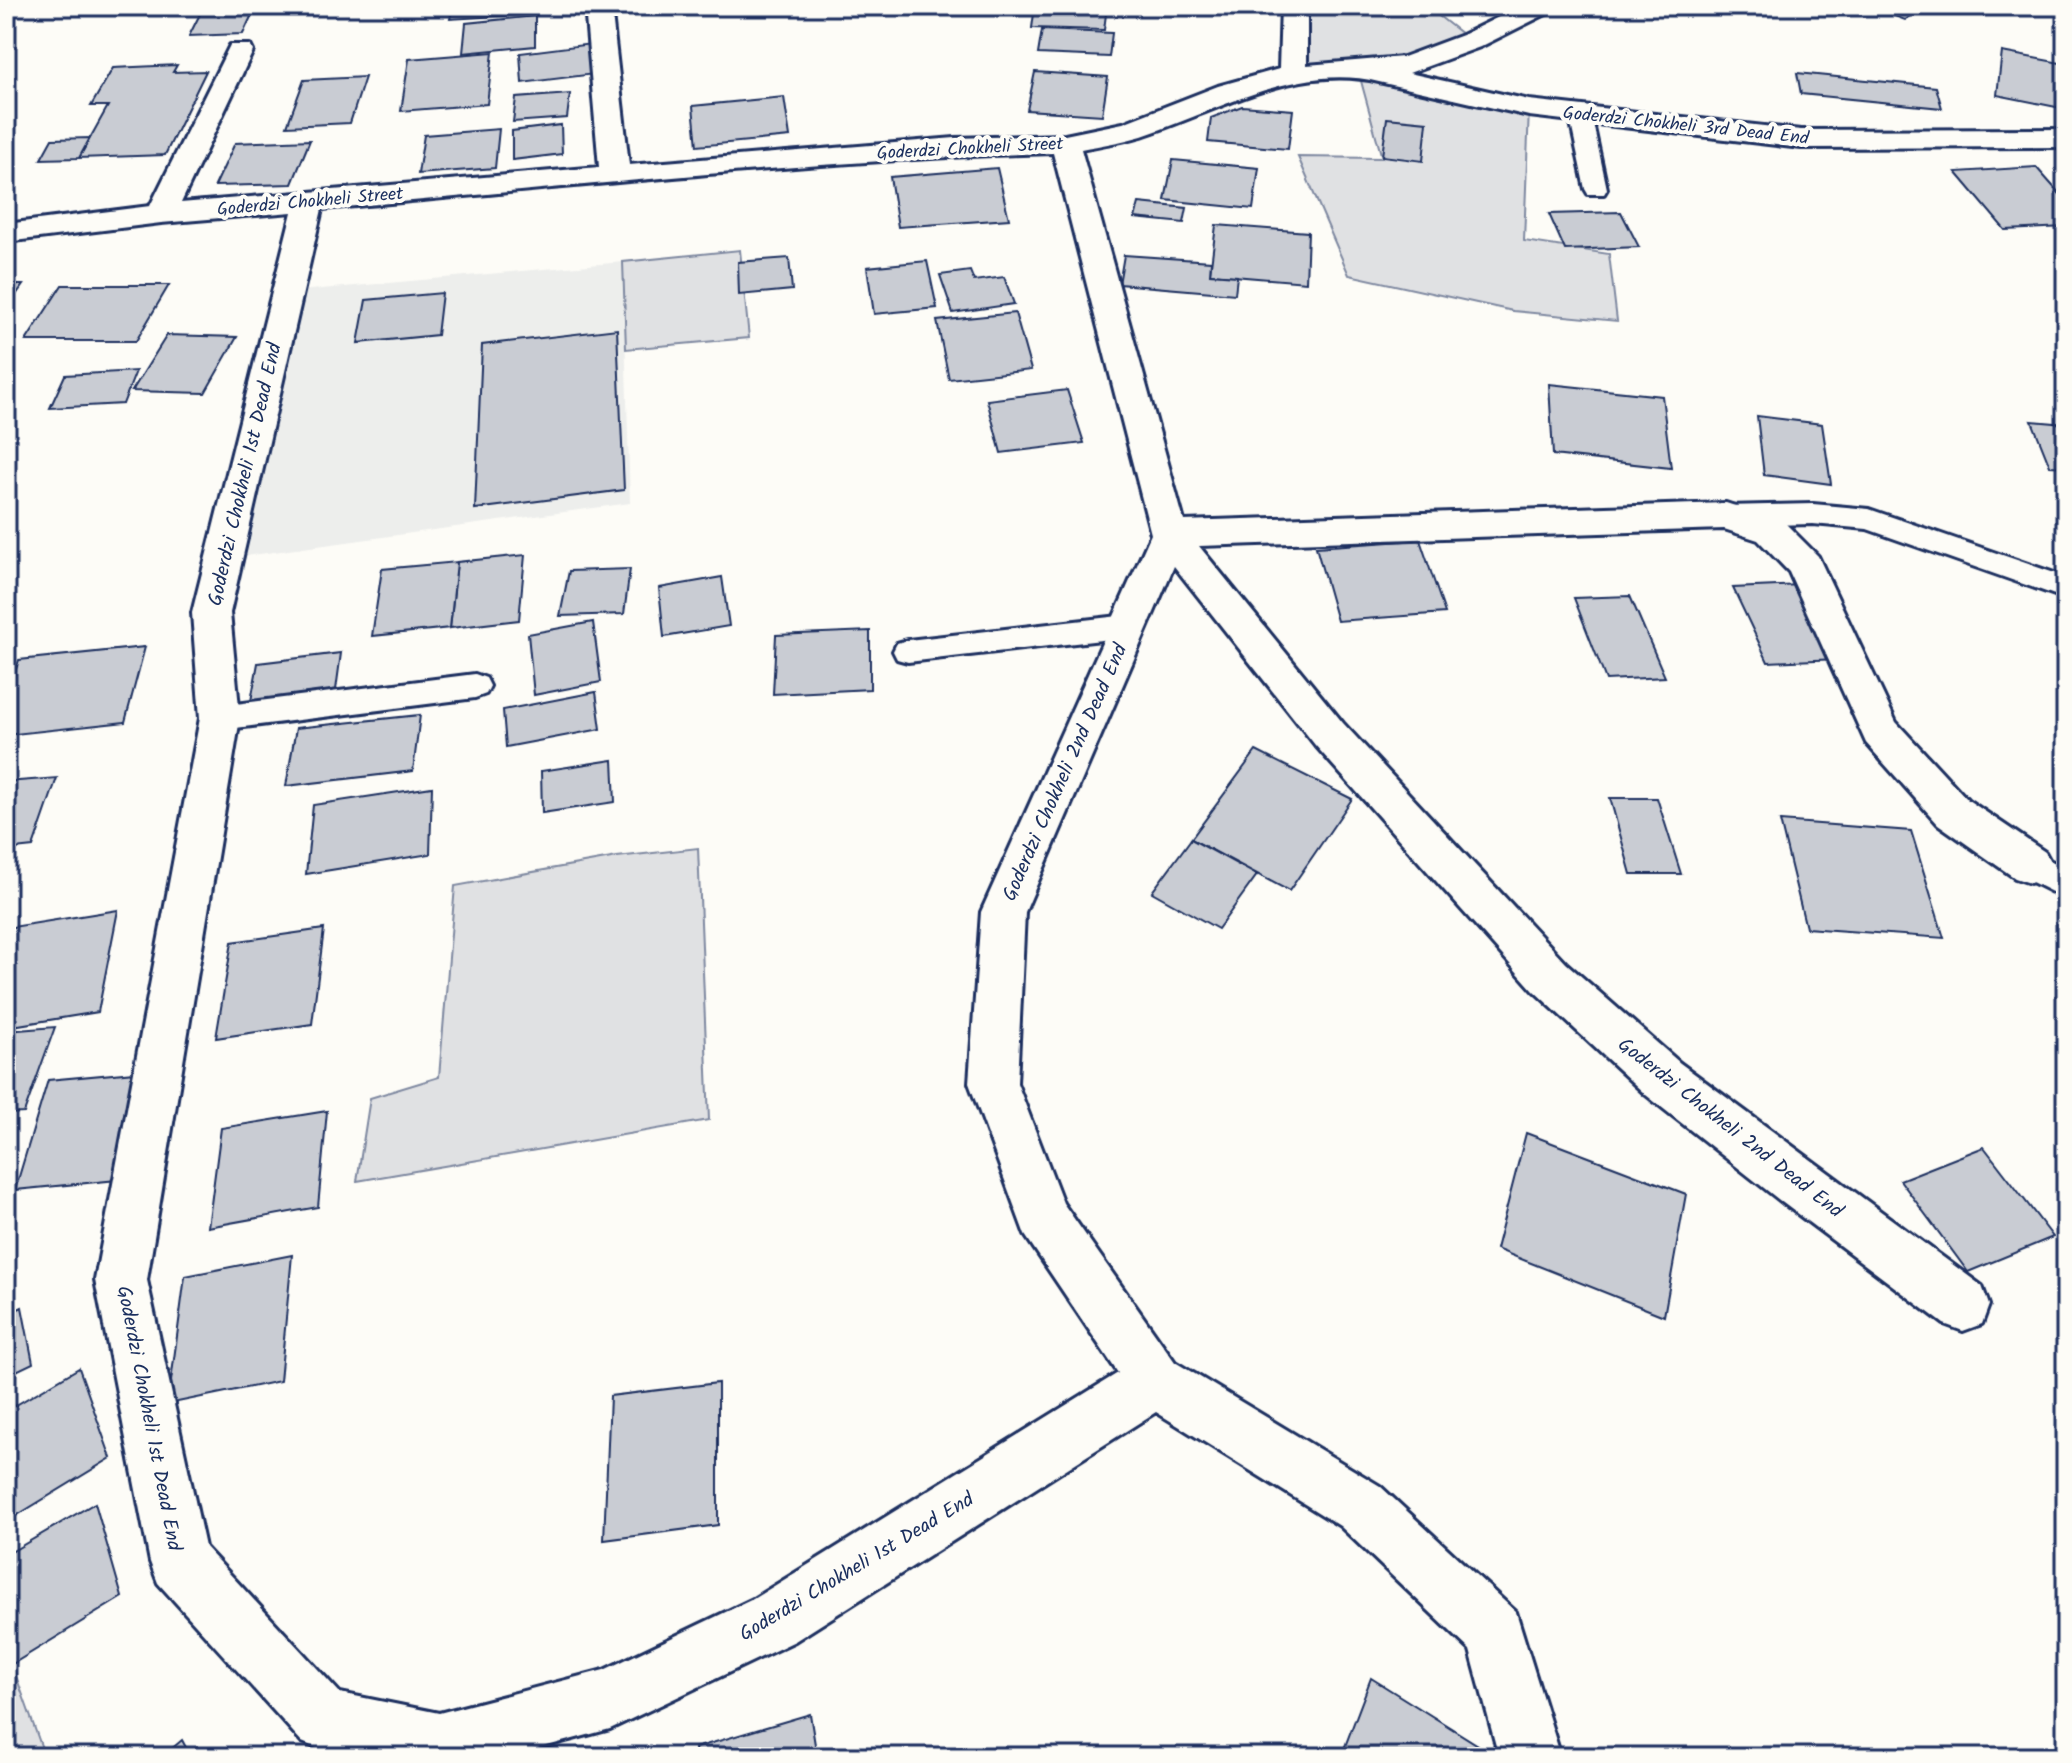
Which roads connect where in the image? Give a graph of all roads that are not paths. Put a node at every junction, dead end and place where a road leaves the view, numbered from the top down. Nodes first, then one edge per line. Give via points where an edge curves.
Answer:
1 (598, 6) edge
2 (1294, 6) edge
3 (1541, 6) edge
4 (240, 51) dead end
5 (1358, 69) junction
6 (1293, 74) junction
7 (1580, 114) junction
8 (2066, 138) edge
9 (1065, 144) junction
10 (615, 176) junction
11 (1596, 189) dead end
12 (309, 202) junction
13 (161, 214) junction
14 (6, 233) edge
15 (1726, 516) junction
16 (1169, 534) junction
17 (2066, 576) edge
18 (2066, 588) edge
19 (1128, 626) junction
20 (908, 651) dead end
21 (475, 686) dead end
22 (220, 718) junction
23 (2048, 875) edge
24 (1963, 1305) dead end
25 (1156, 1381) junction
26 (1530, 1757) edge

1 - 10 street
2 - 6 street
3 - 5 street, Goderdzi Chokheli Street via 1407,65
4 - 13 street
5 - 6 street, Goderdzi Chokheli Street
5 - 7 street, Goderdzi Chokheli 3rd Dead End via 1529,108
6 - 9 street, Goderdzi Chokheli Street via 1228,92 1131,130
7 - 8 street, Goderdzi Chokheli 3rd Dead End via 1801,139
7 - 11 lane
9 - 10 street, Goderdzi Chokheli Street via 955,147
9 - 16 street, Goderdzi Chokheli 2nd Dead End
10 - 12 street, Goderdzi Chokheli Street
12 - 13 street, Goderdzi Chokheli Street
12 - 22 street, Goderdzi Chokheli 1st Dead End via 211,613
13 - 14 street, Goderdzi Chokheli Street
15 - 16 street
15 - 18 lane via 1869,519
15 - 23 street via 1771,531 1805,565 1880,732 1953,812
16 - 19 street, Goderdzi Chokheli 2nd Dead End
16 - 24 street, Goderdzi Chokheli 2nd Dead End via 1329,734 1550,977 1663,1079
17 - 18 lane
19 - 20 lane
19 - 25 street, Goderdzi Chokheli 2nd Dead End via 1003,912 993,1083 1043,1218
21 - 22 lane
22 - 25 street, Goderdzi Chokheli 1st Dead End via 121,1280 179,1562 324,1720 439,1744 610,1699 774,1620
25 - 26 street, Goderdzi Chokheli 2nd Dead End via 1360,1506 1495,1633

